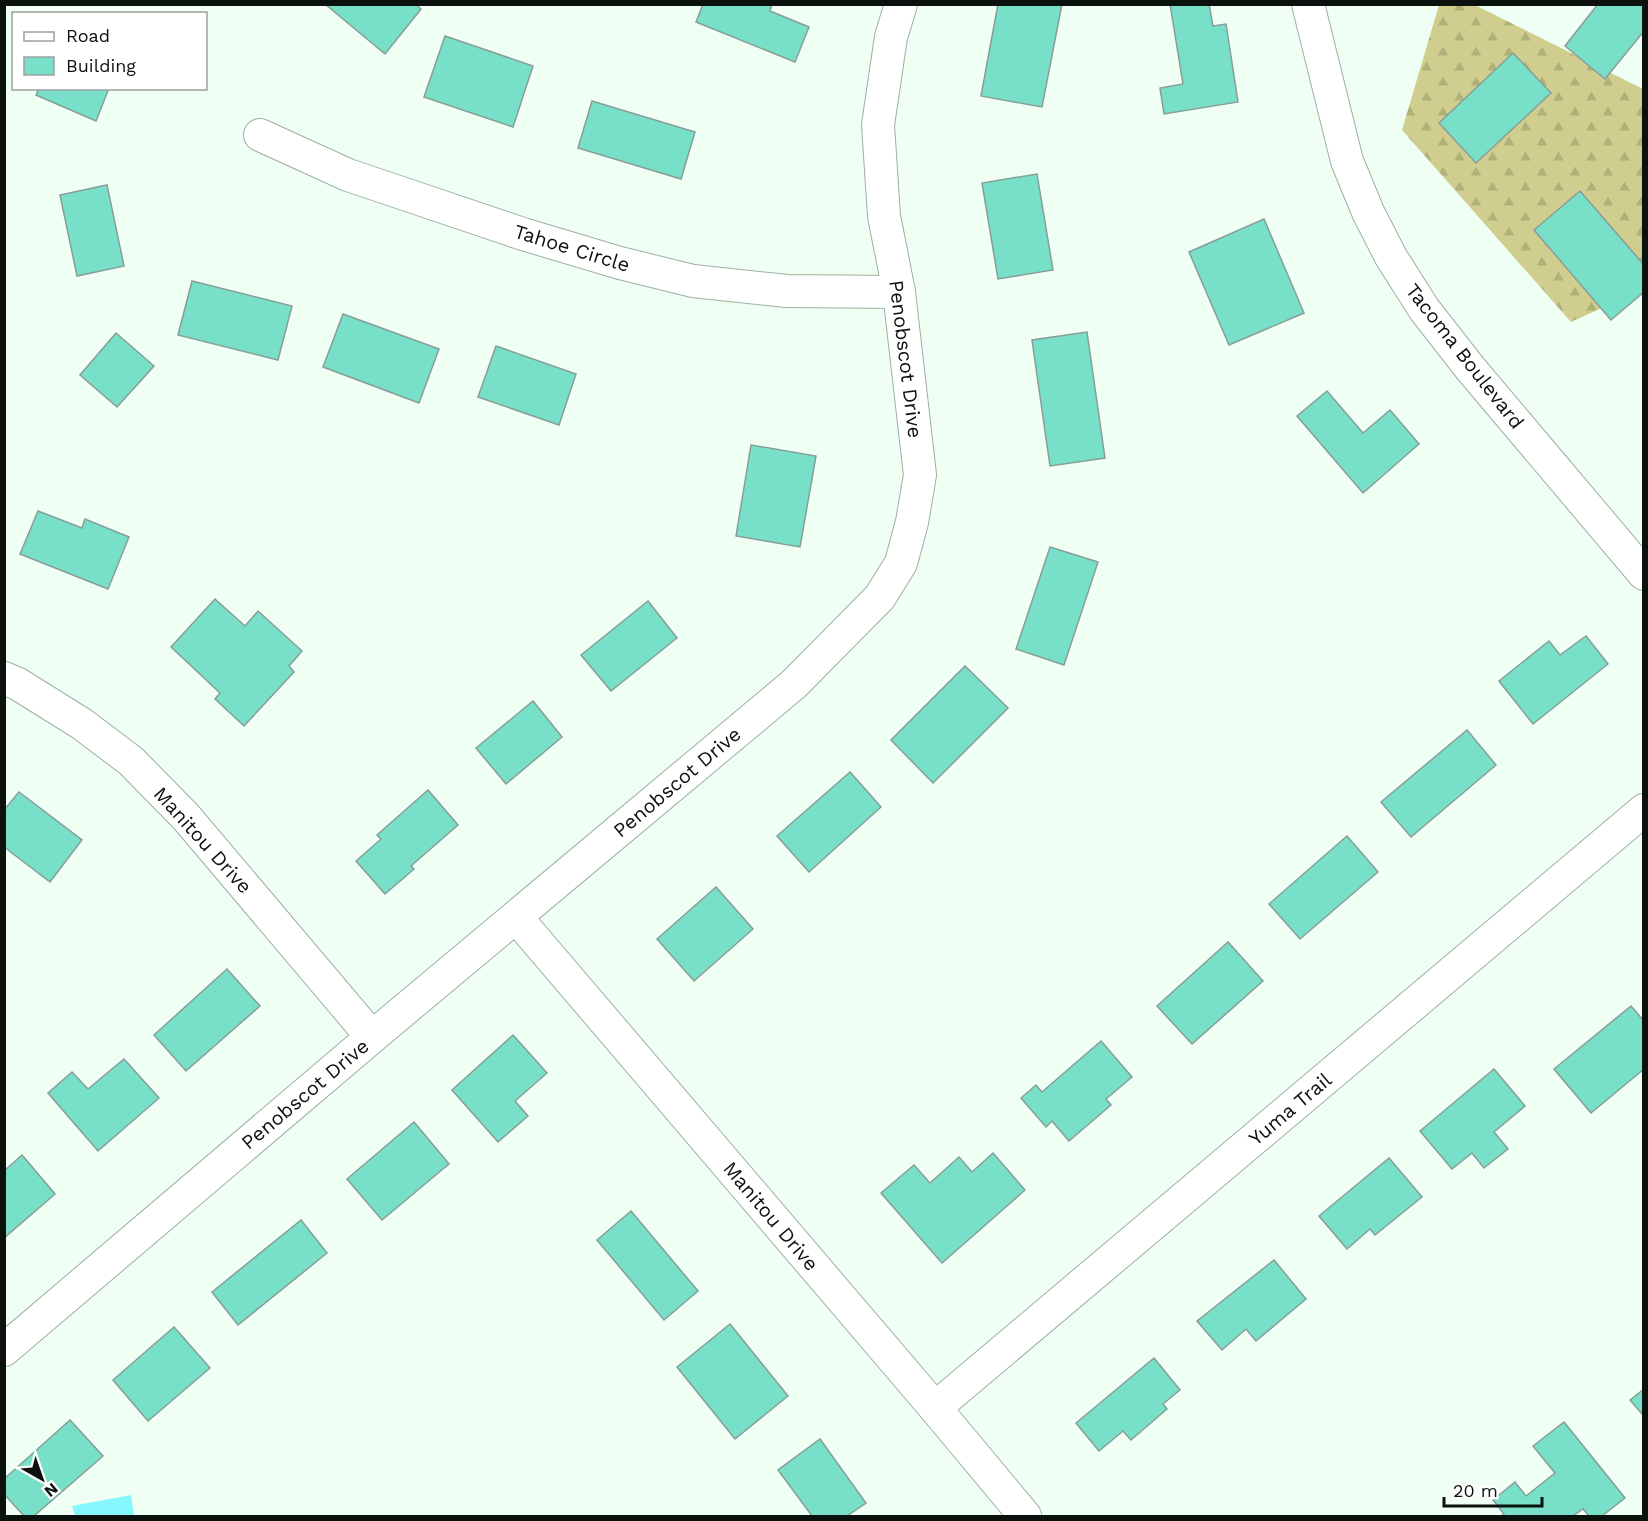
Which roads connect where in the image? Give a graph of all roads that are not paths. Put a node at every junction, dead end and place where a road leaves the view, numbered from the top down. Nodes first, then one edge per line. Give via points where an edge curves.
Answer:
1 (901, 4) edge
2 (1308, 4) edge
3 (260, 135) dead end
4 (899, 292) junction
5 (1644, 574) edge
6 (4, 678) edge
7 (1644, 810) edge
8 (516, 917) junction
9 (372, 1037) junction
10 (4, 1350) edge
11 (935, 1408) junction
12 (1025, 1516) edge

1 - 4 street, Penobscot Drive via 891,37 878,125 884,216
2 - 5 street, Tacoma Boulevard via 1347,161 1391,257 1424,309 1470,368
3 - 4 street, Tahoe Circle via 348,175 524,234 672,276 787,291
4 - 8 street, Penobscot Drive via 920,475 901,563 880,597 795,684
6 - 9 street, Manitou Drive via 82,724 131,761 186,817
7 - 11 street, Yuma Trail
8 - 9 street, Penobscot Drive
8 - 11 street, Manitou Drive
9 - 10 street, Penobscot Drive
11 - 12 street, Manitou Drive

